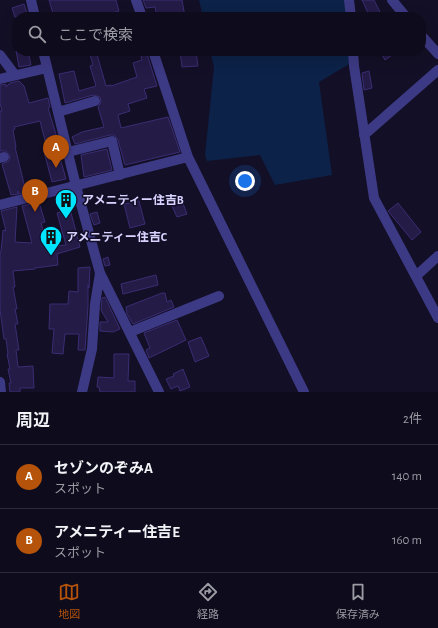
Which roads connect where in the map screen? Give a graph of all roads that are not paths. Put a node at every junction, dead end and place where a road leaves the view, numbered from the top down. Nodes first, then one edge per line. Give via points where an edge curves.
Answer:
1 (31, 0) edge
2 (136, 0) edge
3 (349, 0) edge
4 (392, 0) edge
5 (34, 12) edge
6 (140, 12) edge
7 (350, 12) edge
8 (402, 12) edge
9 (426, 41) edge
10 (438, 54) edge
11 (0, 55) edge
12 (44, 56) edge
13 (155, 56) edge
14 (354, 56) edge
15 (47, 68) junction
16 (438, 70) edge
17 (15, 75) junction
18 (0, 79) edge
19 (95, 101) dead end
20 (58, 112) junction
21 (364, 135) junction
22 (68, 152) junction
23 (188, 157) junction
24 (120, 175) junction
25 (76, 186) junction
26 (0, 205) edge
27 (438, 256) edge
28 (100, 273) junction
29 (416, 276) junction
30 (219, 296) dead end
31 (438, 318) edge
32 (130, 332) junction
33 (0, 382) edge
34 (2, 392) edge
35 (82, 392) edge
36 (159, 392) edge
37 (304, 392) edge

1 - 5 street
2 - 6 street
3 - 7 street
4 - 8 street
9 - 10 street
11 - 17 street
12 - 15 street
13 - 23 street
14 - 21 street
15 - 17 street
15 - 20 street
16 - 21 street
17 - 18 street
19 - 20 street
20 - 22 street
21 - 29 street via 374,198
22 - 24 street via 112,141
22 - 25 street
23 - 24 street
23 - 37 street
24 - 25 street
25 - 26 street
25 - 28 street
27 - 29 street
28 - 32 street
28 - 35 street via 94,304 92,349
29 - 31 street
30 - 32 street
32 - 36 street
33 - 34 street

